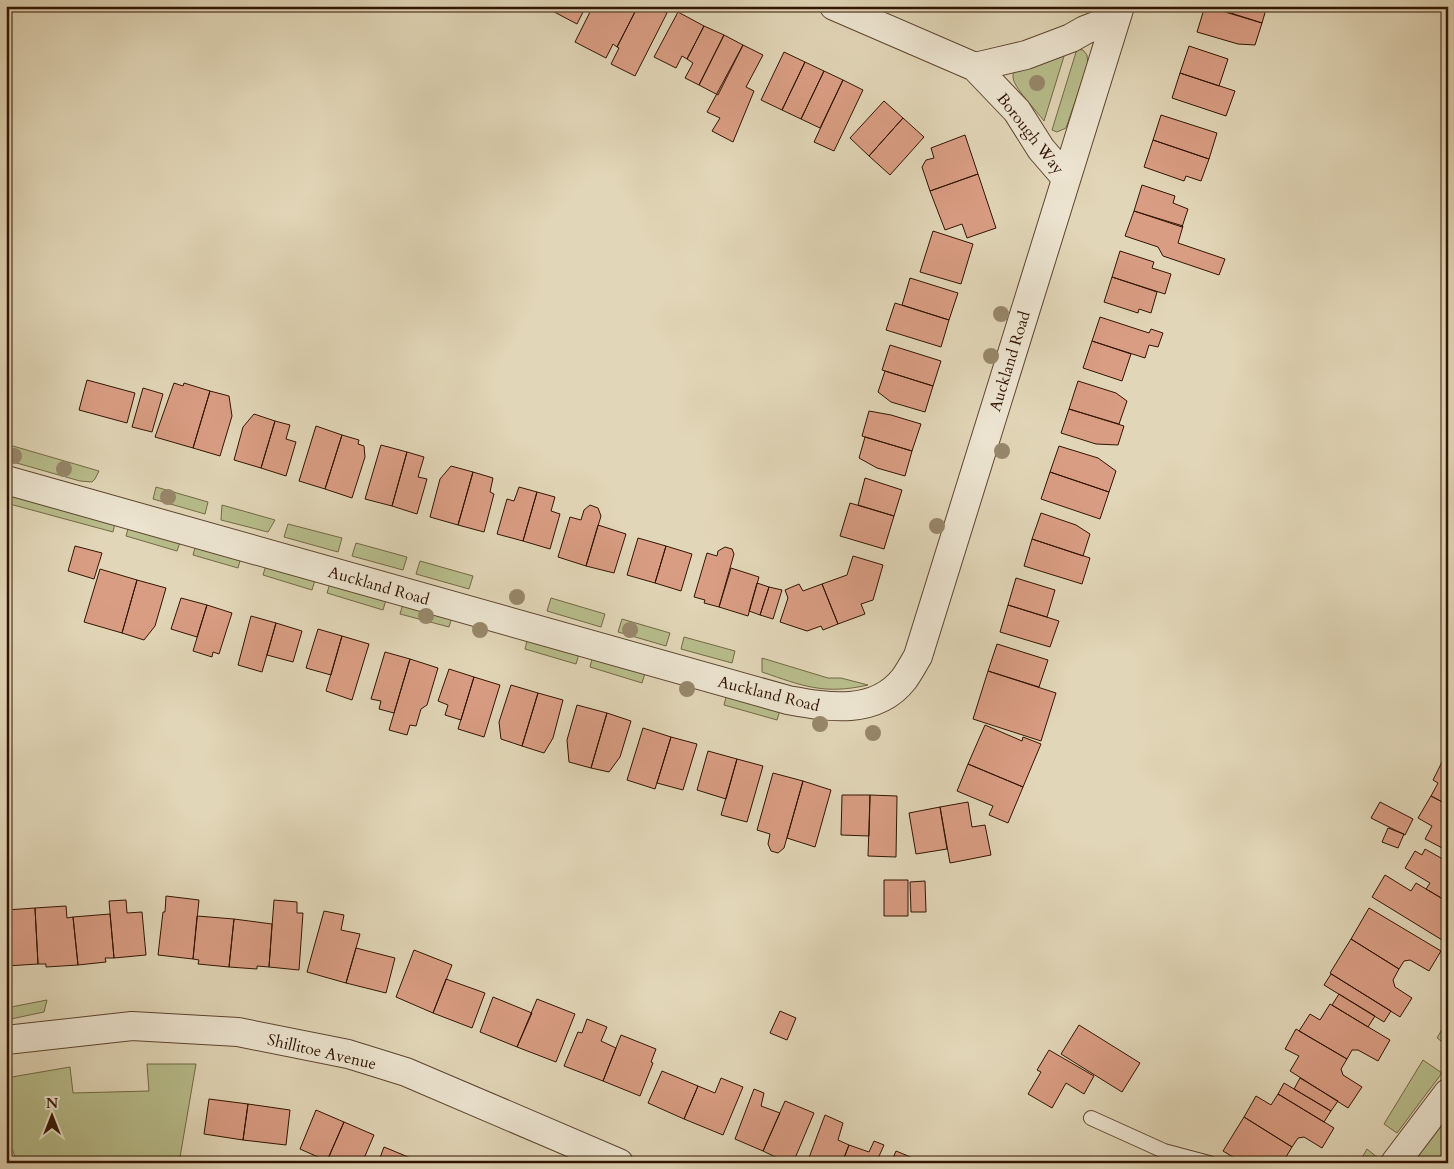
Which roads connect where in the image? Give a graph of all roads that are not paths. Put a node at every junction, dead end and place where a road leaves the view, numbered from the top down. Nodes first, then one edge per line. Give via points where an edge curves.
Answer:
1 (834, 6) edge
2 (1118, 12) edge
3 (974, 67) junction
4 (1066, 178) junction
5 (6, 480) edge
6 (6, 1040) edge
7 (1448, 1093) edge
8 (1091, 1118) dead end
9 (620, 1163) edge
10 (1209, 1163) edge
11 (1396, 1163) edge

1 - 3 street, Borough Way
2 - 3 street via 1071,38 1026,55
2 - 4 street, Auckland Road
3 - 4 street, Borough Way via 1017,111 1041,149
4 - 5 street, Auckland Road via 918,656 903,680 882,698 852,707 827,707 788,700
6 - 9 street, Shillitoe Avenue via 132,1026 238,1032 348,1054 406,1072
7 - 11 street
8 - 10 lane via 1164,1151

